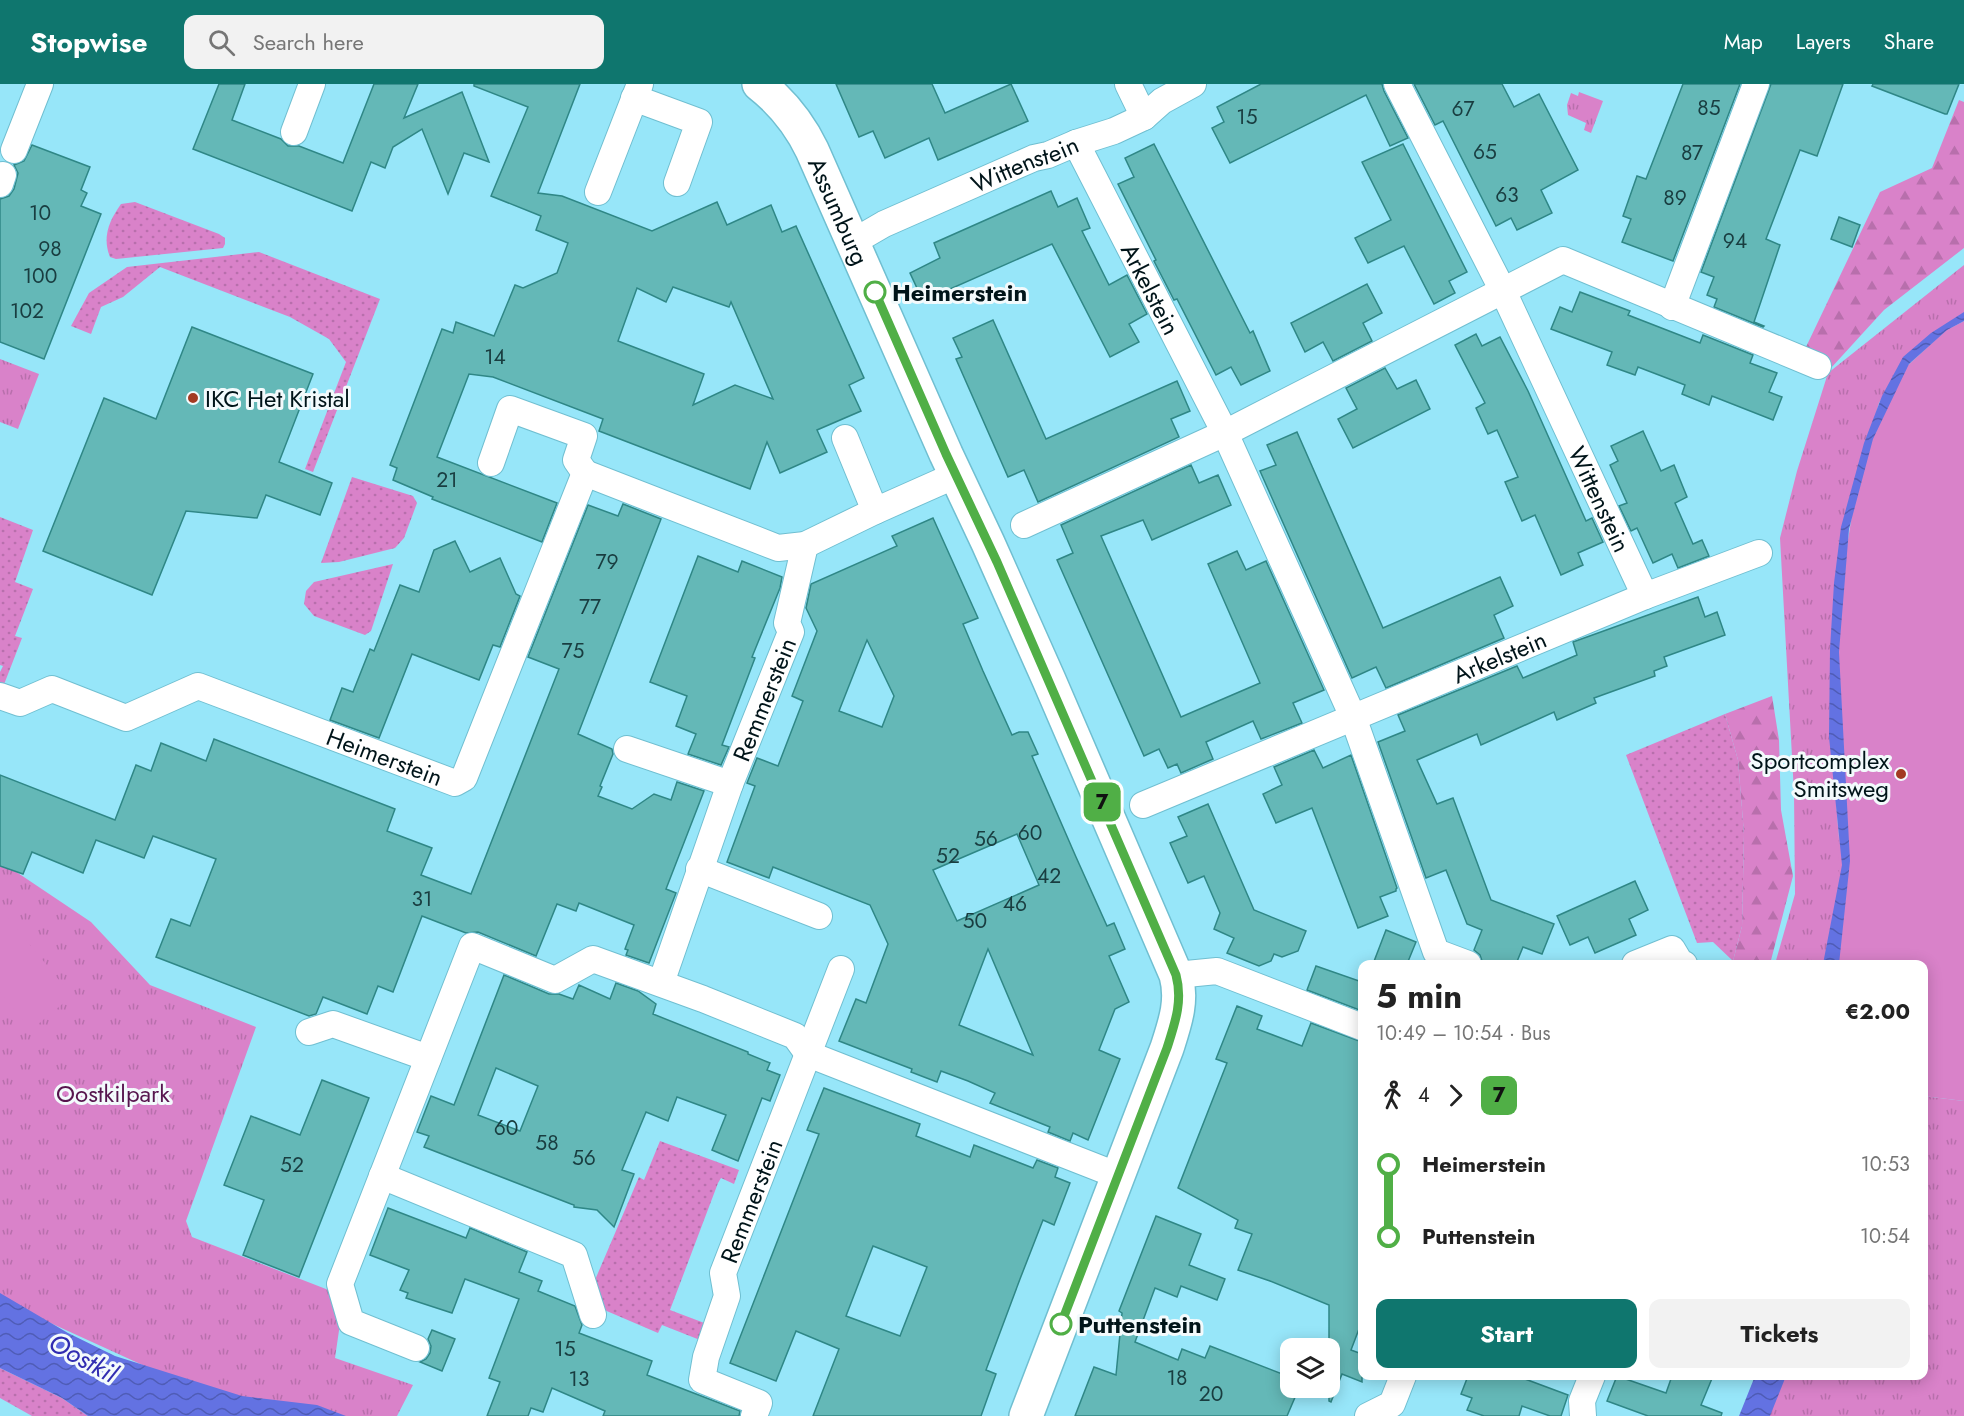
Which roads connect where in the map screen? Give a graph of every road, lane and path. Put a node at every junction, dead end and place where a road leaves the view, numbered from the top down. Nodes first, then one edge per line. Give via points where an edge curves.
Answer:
1 (40, 84) edge
2 (312, 84) edge
3 (759, 84) edge
4 (1128, 84) edge
5 (1193, 84) edge
6 (1397, 84) edge
7 (1756, 84) edge
8 (637, 91) edge
9 (1144, 117) junction
10 (294, 132) dead end
11 (1076, 143) junction
12 (14, 150) dead end
13 (677, 183) dead end
14 (597, 192) dead end
15 (853, 242) junction
16 (1503, 291) junction
17 (1672, 307) junction
18 (1818, 366) dead end
19 (1225, 433) junction
20 (845, 438) dead end
21 (491, 463) dead end
22 (585, 473) junction
23 (956, 475) junction
24 (874, 511) junction
25 (1024, 525) dead end
26 (805, 545) junction
27 (1759, 553) dead end
28 (1645, 596) junction
29 (0, 696) edge
30 (1353, 717) junction
31 (627, 749) dead end
32 (730, 784) junction
33 (1143, 805) dead end
34 (699, 869) junction
35 (819, 916) dead end
36 (1451, 960) edge
37 (1645, 960) edge
38 (1679, 960) edge
39 (841, 969) dead end
40 (1176, 975) junction
41 (661, 983) junction
42 (1358, 1025) edge
43 (309, 1032) dead end
44 (808, 1054) junction
45 (428, 1058) junction
46 (382, 1176) junction
47 (1119, 1176) junction
48 (593, 1315) dead end
49 (416, 1348) dead end
50 (1401, 1380) edge
51 (1590, 1380) edge
52 (754, 1416) edge
53 (1026, 1416) edge
54 (1368, 1416) edge
55 (1583, 1416) edge

1 - 12 street
2 - 10 street
3 - 15 street, Assumburg via 802,129
4 - 9 street
5 - 9 street, Wittenstein via 1162,101
6 - 16 street, Wittenstein
7 - 17 street
8 - 13 street via 699,122
8 - 14 street
9 - 11 street, Wittenstein
11 - 15 street, Wittenstein via 948,195
11 - 19 street, Arkelstein
15 - 23 street, Assumburg
16 - 17 street via 1563,260
16 - 19 street
16 - 28 street, Wittenstein
17 - 18 street
19 - 25 street
19 - 30 street, Arkelstein
20 - 24 street
21 - 22 street via 510,408 584,436 576,460
22 - 26 street via 778,548
22 - 29 street, Heimerstein via 464,778 455,783 198,686 126,718 52,689 20,703
23 - 24 street
23 - 40 street, Assumburg
24 - 26 street
26 - 32 street, Remmerstein via 787,623 791,632
27 - 28 street
28 - 30 street, Arkelstein
30 - 33 street, Arkelstein
30 - 36 street, Arkelstein via 1436,952
31 - 32 street, Remmerstein
32 - 34 street, Remmerstein
34 - 35 street
34 - 41 street, Remmerstein
37 - 38 street via 1672,949
39 - 44 street, Remmerstein
40 - 42 street via 1217,970
40 - 47 street, Assumburg via 1179,1005 1174,1026
41 - 44 street via 795,1036
41 - 45 street via 593,959 555,980 472,946
43 - 45 street via 333,1024
44 - 47 street
44 - 52 street, Remmerstein via 723,1273 727,1296 702,1380 759,1403
45 - 46 street
46 - 48 street via 574,1255
46 - 49 street via 339,1284 348,1331
47 - 53 street, Assumburg
50 - 54 street via 1392,1404
51 - 55 street via 1582,1401

